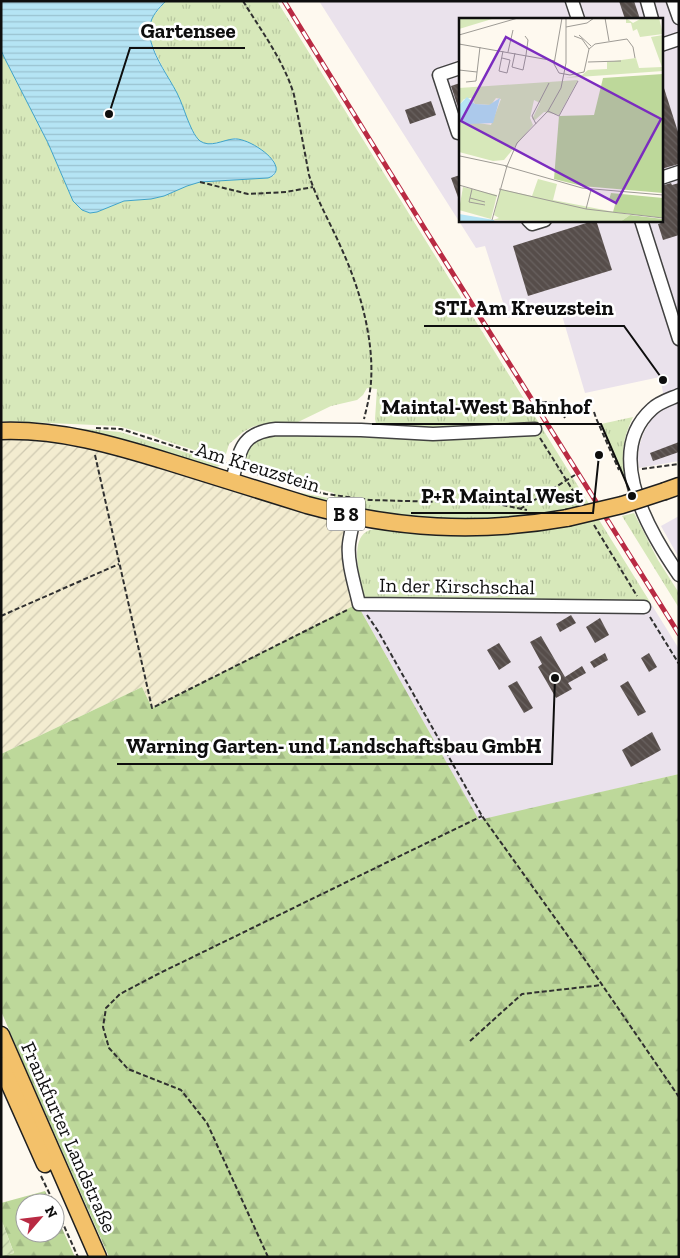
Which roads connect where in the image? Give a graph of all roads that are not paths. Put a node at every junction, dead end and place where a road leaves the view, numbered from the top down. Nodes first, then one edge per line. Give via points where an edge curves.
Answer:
1 (572, 1) edge
2 (647, 1) edge
3 (674, 1) edge
4 (578, 18) edge
5 (652, 18) edge
6 (679, 18) edge
7 (679, 39) edge
8 (662, 45) edge
9 (459, 68) edge
10 (459, 133) edge
11 (679, 172) edge
12 (662, 178) edge
13 (529, 221) edge
14 (541, 221) edge
15 (641, 221) edge
16 (679, 339) edge
17 (679, 395) edge
18 (535, 429) dead end
19 (1, 431) edge
20 (234, 473) junction
21 (672, 489) edge
22 (354, 516) junction
23 (679, 575) edge
24 (644, 607) road end
25 (1, 1035) edge
26 (1, 1065) edge
27 (87, 1257) edge
28 (98, 1257) edge

1 - 4 street
2 - 5 street
3 - 6 street
7 - 8 street
9 - 10 street via 440,75
11 - 12 street
13 - 14 street via 532,224
15 - 16 street
17 - 23 street via 656,406 646,415 633,438 625,470 653,534
18 - 20 street via 433,434 266,430 246,441
19 - 20 main road, Am Kreuzstein / B 8 via 46,432
20 - 22 main road, Am Kreuzstein / B 8 via 307,505
21 - 22 main road, Am Kreuzstein / B 8, bridge via 622,505 538,523 464,528 419,526
22 - 24 street, In der Kirschschal via 349,552 360,604
25 - 28 main road, Frankfurter Landstraße
26 - 27 main road, Frankfurter Landstraße

